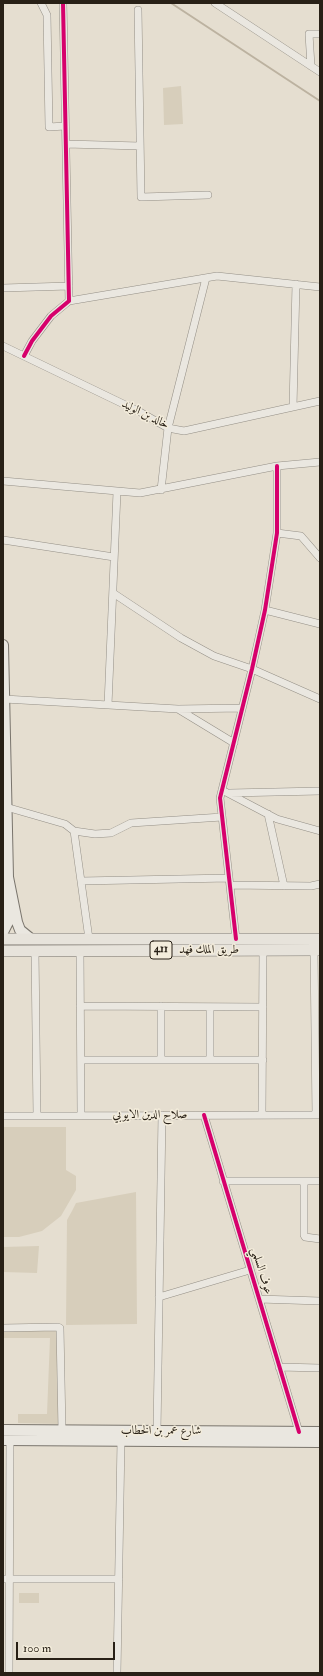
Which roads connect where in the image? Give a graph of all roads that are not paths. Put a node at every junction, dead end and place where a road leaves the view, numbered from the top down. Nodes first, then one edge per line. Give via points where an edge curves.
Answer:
1 (41, 3) edge
2 (63, 3) edge
3 (214, 3) edge
4 (138, 10) dead end
5 (320, 34) edge
6 (311, 66) junction
7 (320, 72) edge
8 (65, 126) junction
9 (66, 144) junction
10 (140, 146) junction
11 (208, 195) dead end
12 (206, 278) junction
13 (296, 284) junction
14 (69, 286) junction
15 (320, 287) edge
16 (3, 288) edge
17 (69, 301) junction
18 (3, 346) edge
19 (24, 356) junction
20 (320, 401) edge
21 (293, 407) junction
22 (168, 428) junction
23 (320, 462) edge
24 (277, 466) junction
25 (3, 480) edge
26 (161, 490) junction
27 (117, 492) junction
28 (277, 533) junction
29 (3, 540) edge
30 (114, 557) junction
31 (320, 558) edge
32 (113, 593) junction
33 (265, 610) junction
34 (320, 624) edge
35 (3, 645) edge
36 (252, 669) junction
37 (4, 699) junction
38 (320, 699) edge
39 (108, 705) junction
40 (242, 708) junction
41 (178, 709) junction
42 (234, 743) junction
43 (4, 772) edge
44 (222, 790) junction
45 (320, 791) edge
46 (229, 793) junction
47 (6, 807) junction
48 (268, 814) junction
49 (222, 817) junction
50 (320, 830) edge
51 (74, 831) junction
52 (8, 877) junction
53 (81, 881) junction
54 (229, 882) junction
55 (320, 884) edge
56 (284, 886) junction
57 (17, 922) junction
58 (7, 936) edge
59 (31, 939) junction
60 (89, 939) junction
61 (236, 939) junction
62 (320, 939) edge
63 (80, 950) junction
64 (263, 950) junction
65 (317, 950) edge
66 (9, 951) edge
67 (35, 951) junction
68 (80, 1006) junction
69 (161, 1006) junction
70 (210, 1007) junction
71 (263, 1007) junction
72 (81, 1060) junction
73 (161, 1060) junction
74 (210, 1060) junction
75 (263, 1060) junction
76 (318, 1060) edge
77 (81, 1115) junction
78 (162, 1115) junction
79 (204, 1115) junction
80 (262, 1115) junction
81 (318, 1115) edge
82 (3, 1116) edge
83 (38, 1116) junction
84 (224, 1181) junction
85 (304, 1181) junction
86 (320, 1181) edge
87 (320, 1239) edge
88 (250, 1270) junction
89 (159, 1297) junction
90 (259, 1300) junction
91 (320, 1301) edge
92 (3, 1328) edge
93 (279, 1367) junction
94 (320, 1368) edge
95 (3, 1430) edge
96 (62, 1430) junction
97 (157, 1431) junction
98 (298, 1432) junction
99 (320, 1432) edge
100 (6, 1440) edge
101 (121, 1440) junction
102 (320, 1442) edge
103 (6, 1579) edge
104 (119, 1579) junction
105 (9, 1673) edge
106 (118, 1673) edge

1 - 8 street via 46,15 49,126
2 - 8 street
3 - 6 street
4 - 10 street
5 - 6 street via 309,34
6 - 7 street
8 - 9 street
9 - 10 street
9 - 14 street
10 - 11 street via 141,197
12 - 13 street via 218,276
12 - 17 street
12 - 22 street
13 - 15 street
13 - 21 street
14 - 16 street
14 - 17 street
17 - 19 street via 51,316
18 - 19 street, خالد بن الوليد
19 - 22 street, خالد بن الوليد
20 - 21 street, خالد بن الوليد
21 - 22 street, خالد بن الوليد via 184,431
22 - 26 street
23 - 24 street
24 - 26 street
24 - 28 street
25 - 27 street
26 - 27 street via 140,493
27 - 30 street
28 - 31 street via 300,536
28 - 33 street
29 - 30 street
30 - 32 street
32 - 36 street via 181,638 214,656
32 - 39 street
33 - 34 street
33 - 36 street
35 - 37 street
36 - 38 street
36 - 40 street
37 - 39 street
37 - 43 street
39 - 41 street
40 - 41 street
40 - 42 street
41 - 42 street
42 - 44 street
43 - 47 street
44 - 46 street
44 - 49 street
45 - 46 street
46 - 48 street
47 - 51 street via 65,824
47 - 52 street
48 - 50 street via 277,820
48 - 56 street
49 - 51 street via 131,823 111,833
49 - 54 street
51 - 53 street
52 - 57 street
52 - 58 street
53 - 54 street
53 - 60 street
54 - 56 street
54 - 61 street
55 - 56 street
57 - 58 street
57 - 59 street via 20,930
58 - 59 main road, طريق الملك فهد / 411
58 - 66 street
59 - 60 main road, طريق الملك فهد / 411
60 - 61 main road, طريق الملك فهد / 411
61 - 62 main road, طريق الملك فهد / 411
63 - 64 main road, طريق الملك فهد / 411
63 - 67 main road, طريق الملك فهد / 411
63 - 68 street
64 - 65 main road, طريق الملك فهد / 411
64 - 71 street
65 - 76 street
66 - 67 main road, طريق الملك فهد / 411
67 - 83 street
68 - 69 street
68 - 72 street
69 - 70 street
69 - 73 street
70 - 71 street
70 - 74 street
71 - 75 street
72 - 73 street
72 - 77 street
73 - 74 street
74 - 75 street
75 - 80 street
76 - 81 street
77 - 78 street, صلاح الدين الايوبي
77 - 83 street, صلاح الدين الايوبي
78 - 79 street, صلاح الدين الايوبي
78 - 89 street
79 - 80 street, صلاح الدين الايوبي
79 - 84 street, عوف السلمي
80 - 81 street, صلاح الدين الايوبي
82 - 83 street, صلاح الدين الايوبي
84 - 85 street
84 - 88 street, عوف السلمي
85 - 86 street
85 - 87 street via 304,1235
88 - 89 street
88 - 90 street, عوف السلمي
89 - 97 street
90 - 91 street
90 - 93 street, عوف السلمي
92 - 96 street via 60,1328
93 - 94 street
93 - 98 street, عوف السلمي
95 - 96 street, شارع عمر بن الخطاب
96 - 97 street, شارع عمر بن الخطاب
97 - 98 street, شارع عمر بن الخطاب
98 - 99 street, شارع عمر بن الخطاب
100 - 101 street, شارع عمر بن الخطاب
100 - 103 street
101 - 102 street, شارع عمر بن الخطاب
101 - 104 street
103 - 104 street
103 - 105 street
104 - 106 street

